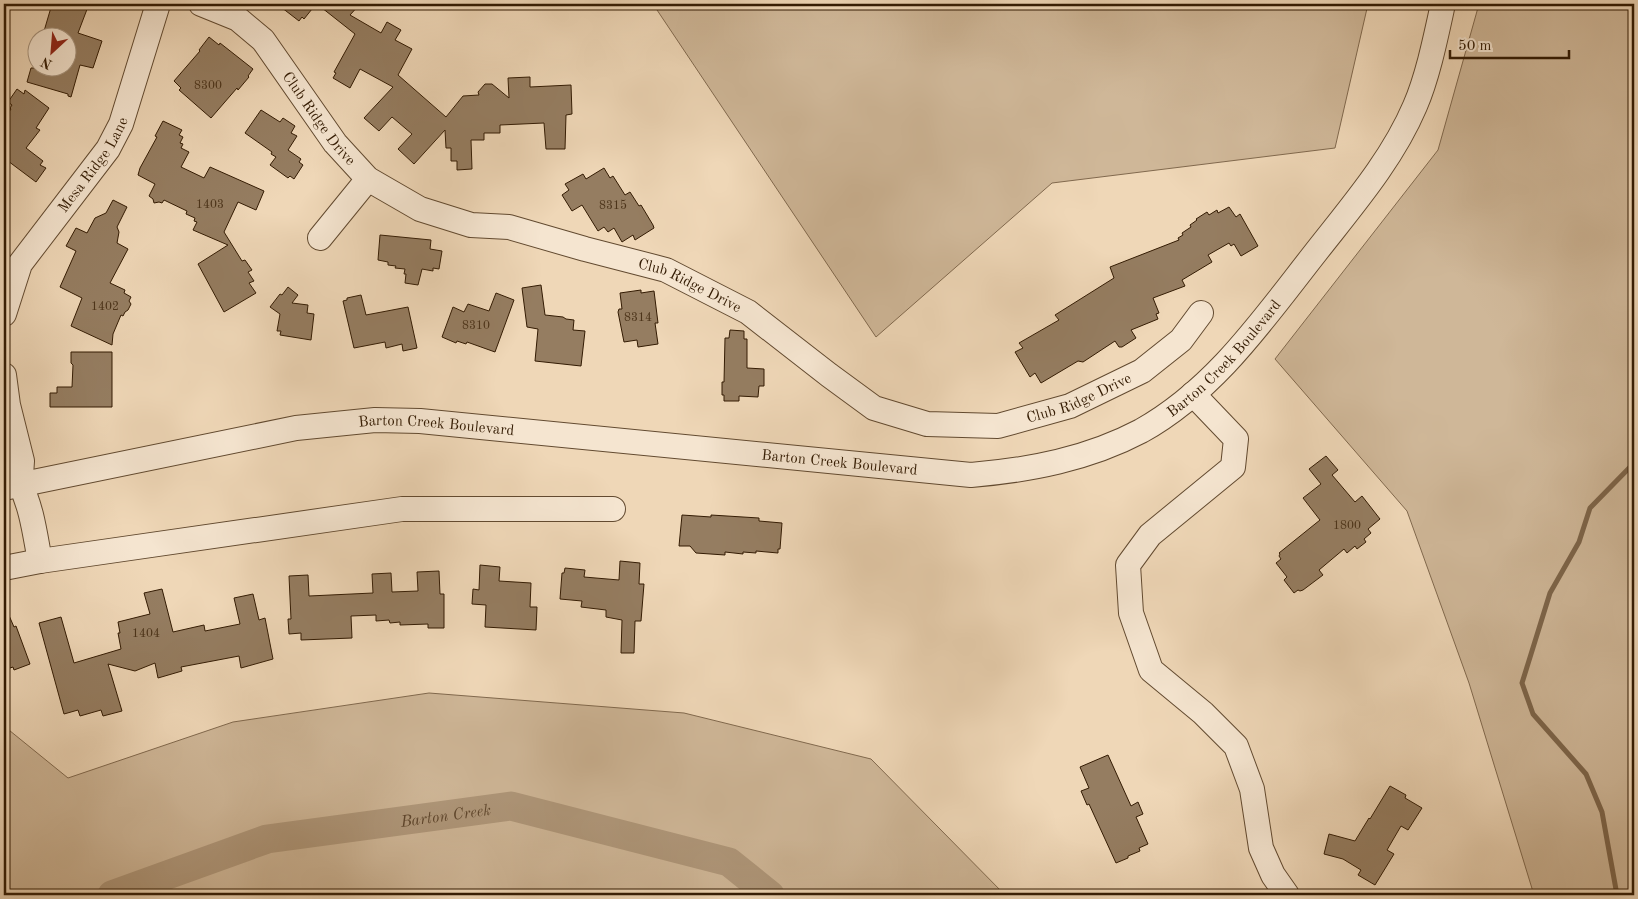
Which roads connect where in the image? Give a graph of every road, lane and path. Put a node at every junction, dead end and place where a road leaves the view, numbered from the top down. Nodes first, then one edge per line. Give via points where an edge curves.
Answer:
1 (158, 4) edge
2 (201, 4) edge
3 (1443, 4) edge
4 (368, 179) junction
5 (320, 238) dead end
6 (8, 286) edge
7 (1201, 312) dead end
8 (4, 314) edge
9 (4, 375) edge
10 (1193, 394) junction
11 (4, 453) edge
12 (12, 486) edge
13 (613, 508) dead end
14 (40, 560) junction
15 (4, 568) edge
16 (1287, 895) edge

1 - 6 street, Mesa Ridge Lane via 121,124 108,149 20,264
2 - 4 street, Club Ridge Drive via 238,19 263,40 335,143
3 - 10 street, Barton Creek Boulevard via 1416,105 1396,144 1371,182 1240,348 1213,378
4 - 5 street
4 - 7 street, Club Ridge Drive via 420,209 471,225 509,227 666,270 748,312 874,408 926,424 998,426 1070,406 1142,371 1181,340
6 - 8 street, Mesa Ridge Lane
9 - 12 street via 22,461
10 - 12 street, Barton Creek Boulevard via 1141,430 1104,448 1035,468 971,475 420,421 375,420 296,428
10 - 16 street via 1236,439 1234,467 1150,535 1128,565 1131,613 1151,670 1204,714 1236,746 1252,789 1261,848 1273,875
11 - 12 street
12 - 14 street via 32,515
13 - 14 street via 402,509
14 - 15 street

